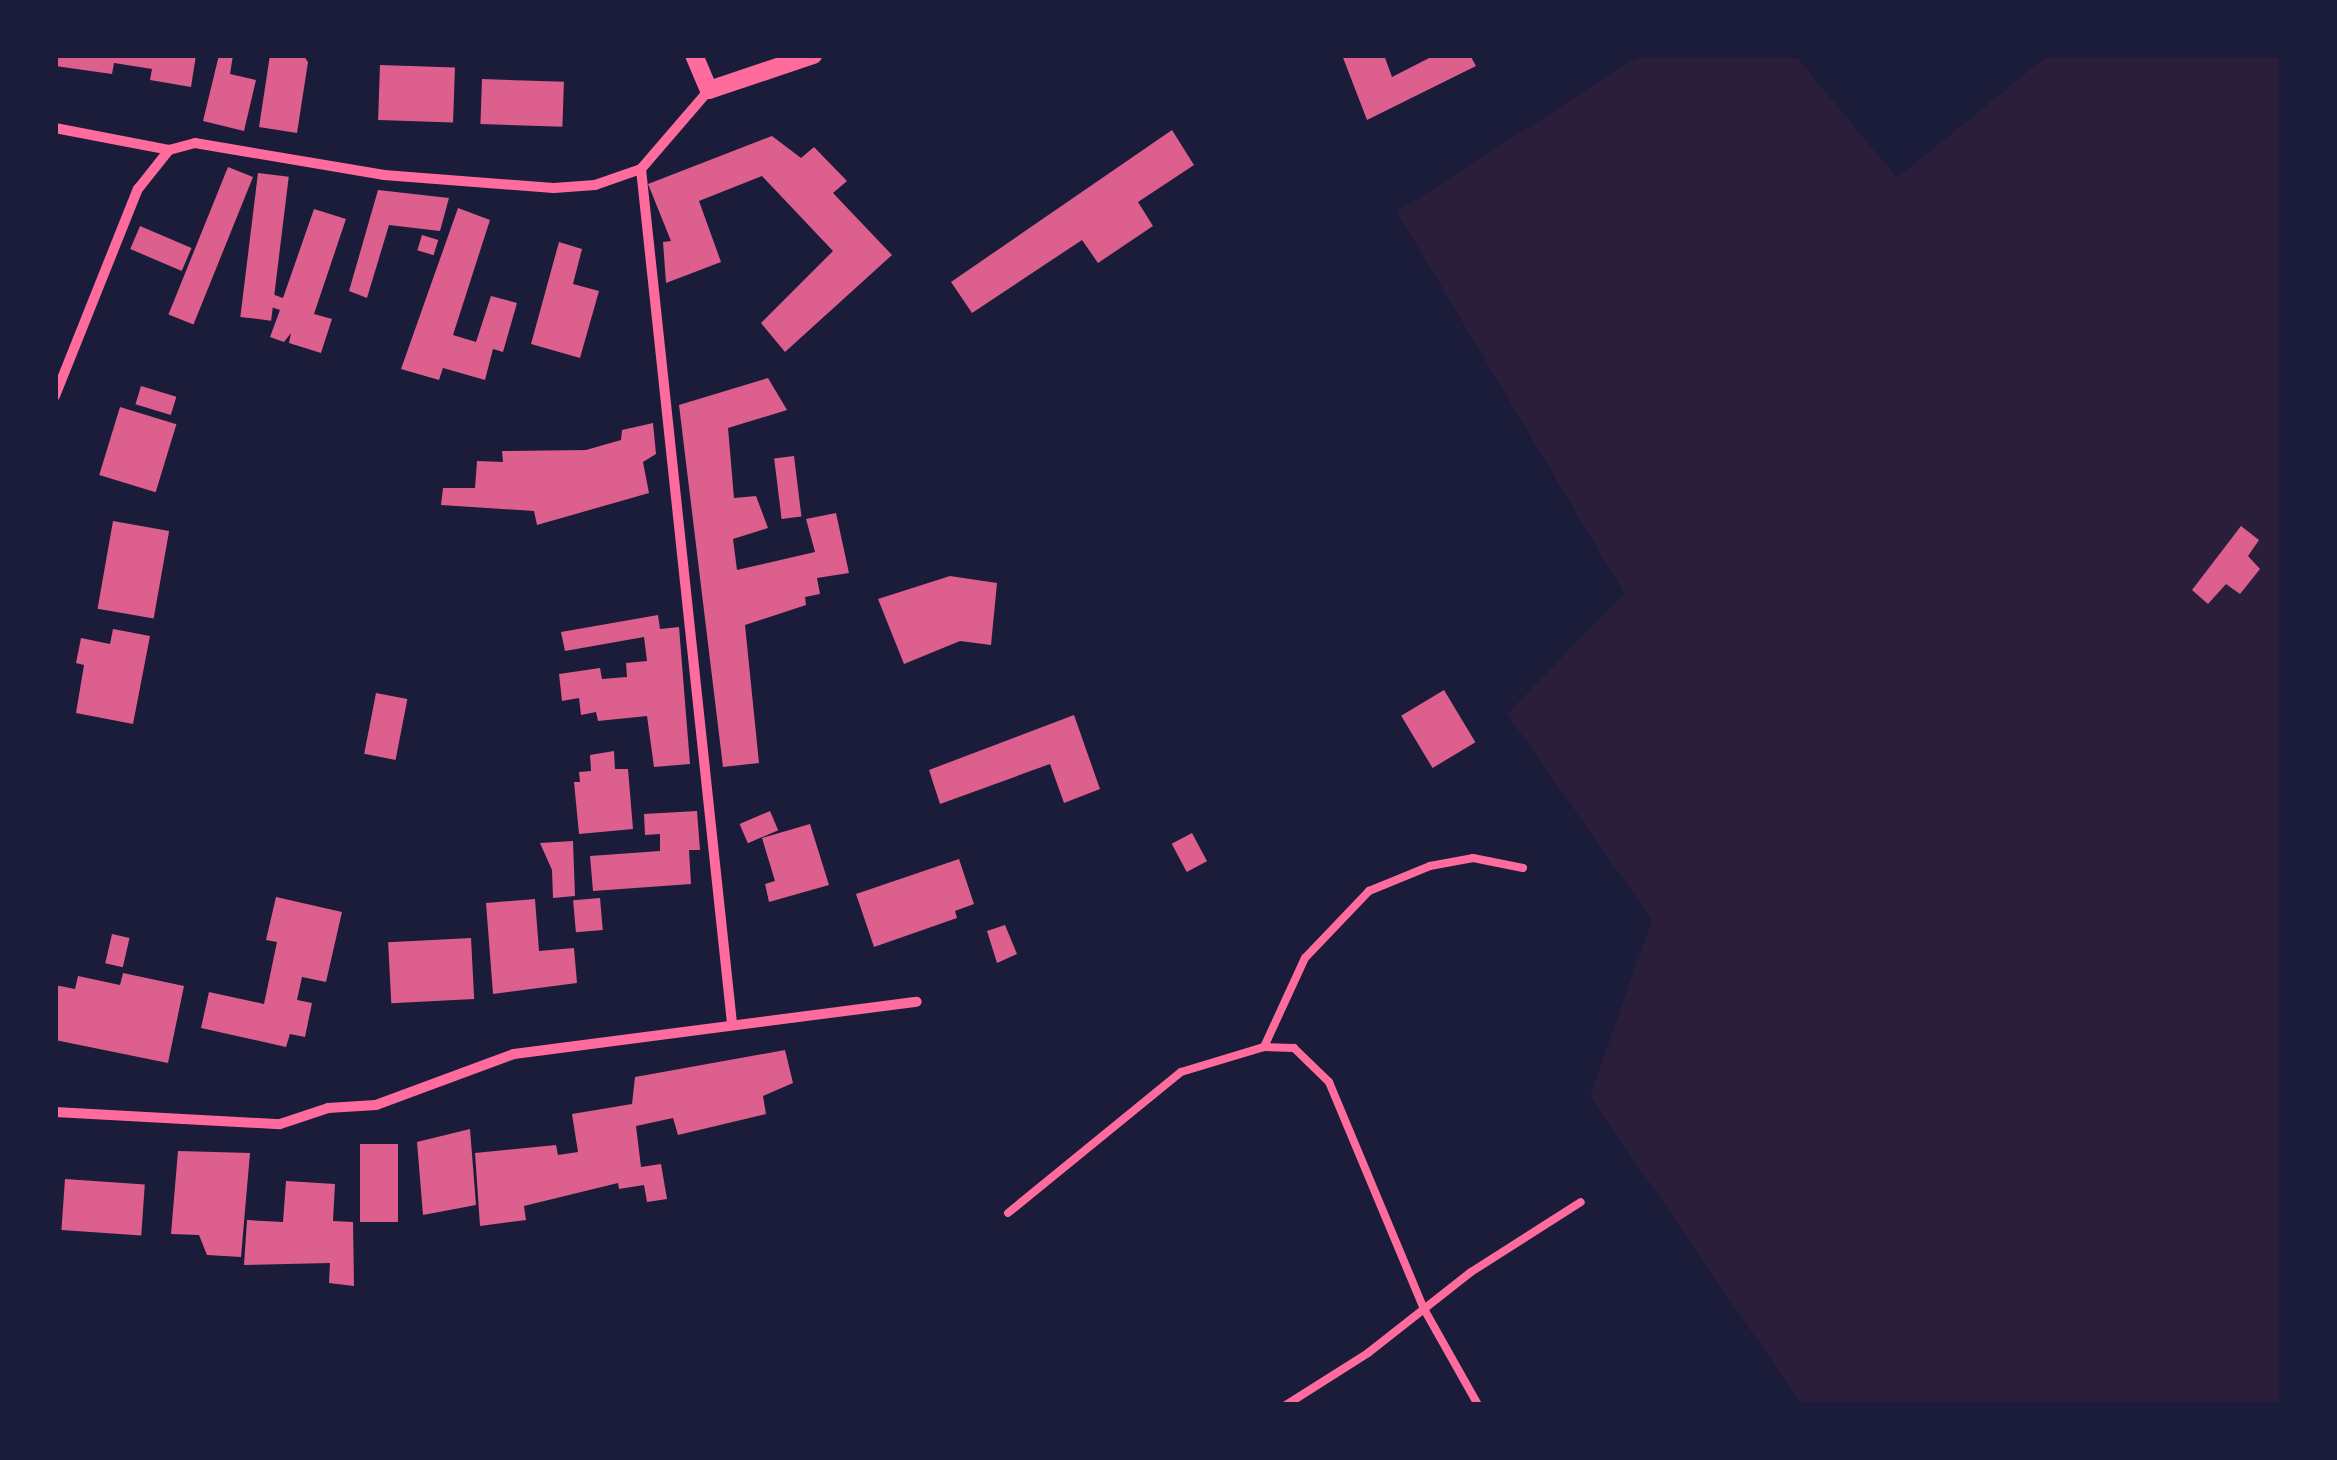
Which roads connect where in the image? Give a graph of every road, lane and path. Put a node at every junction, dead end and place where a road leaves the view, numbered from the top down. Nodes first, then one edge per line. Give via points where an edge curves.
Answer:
1 (694, 55) edge
2 (814, 55) edge
3 (709, 90) junction
4 (55, 128) edge
5 (169, 150) junction
6 (641, 168) junction
7 (55, 396) edge
8 (1523, 868) dead end
9 (917, 1002) dead end
10 (732, 1023) junction
11 (1264, 1046) junction
12 (55, 1112) edge
13 (1581, 1202) dead end
14 (1008, 1213) dead end
15 (1424, 1309) junction
16 (1286, 1405) edge
17 (1478, 1405) edge

1 - 3 street
2 - 3 street
3 - 6 street
4 - 5 street
5 - 6 street via 195,143 367,172 526,188 594,185
5 - 7 street via 138,190
6 - 10 street
8 - 11 lane via 1473,858 1430,866 1369,892 1305,958
9 - 10 street
10 - 12 street via 499,1057 376,1105 328,1108 290,1122
11 - 14 lane via 1182,1072
11 - 15 lane via 1294,1048 1329,1082
13 - 15 lane
15 - 16 lane
15 - 17 lane

